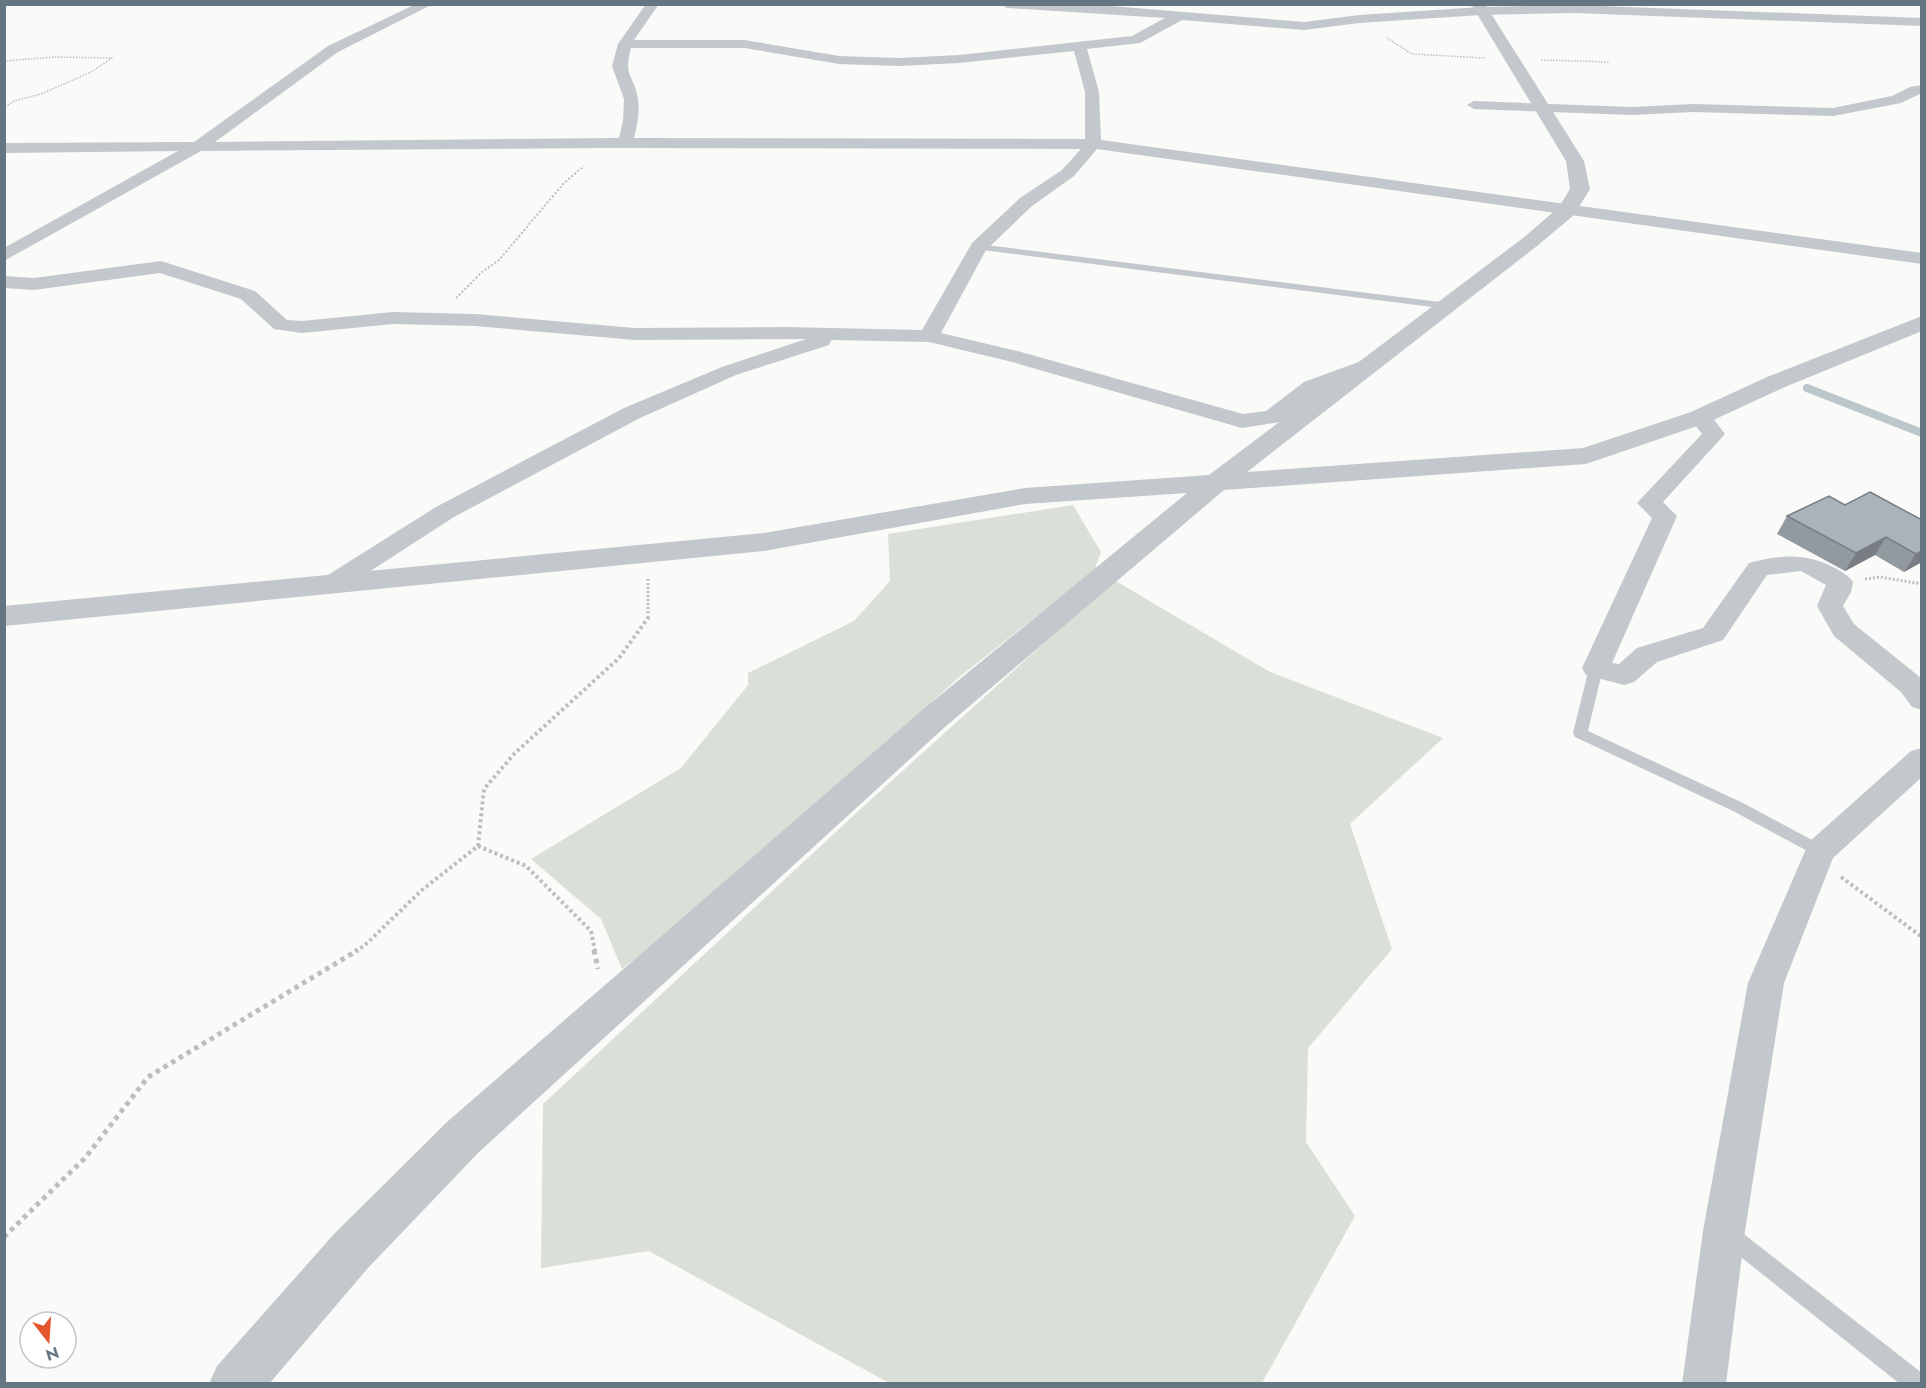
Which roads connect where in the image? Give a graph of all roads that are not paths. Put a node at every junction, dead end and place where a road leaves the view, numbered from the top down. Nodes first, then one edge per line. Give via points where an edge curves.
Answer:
1 (426, 4) edge
2 (653, 4) edge
3 (1007, 4) edge
4 (1579, 7) edge
5 (1479, 8) edge
6 (1181, 15) junction
7 (1922, 22) edge
8 (625, 44) junction
9 (1080, 47) junction
10 (1922, 89) edge
11 (1474, 105) dead end
12 (1543, 107) junction
13 (625, 143) junction
14 (1093, 144) junction
15 (197, 147) junction
16 (4, 148) edge
17 (1567, 211) junction
18 (978, 247) junction
19 (4, 256) edge
20 (1922, 259) edge
21 (4, 282) edge
22 (1448, 306) junction
23 (1922, 323) edge
24 (847, 333) junction
25 (929, 336) junction
26 (1371, 364) junction
27 (1700, 417) junction
28 (1217, 482) junction
29 (328, 586) junction
30 (4, 616) edge
31 (1596, 668) junction
32 (1922, 700) edge
33 (1922, 759) edge
34 (1818, 855) junction
35 (1724, 1231) junction
36 (235, 1383) edge
37 (1704, 1383) edge
38 (1918, 1383) edge

1 - 15 street via 333,49
2 - 8 street
3 - 6 street
4 - 5 street
4 - 7 street
5 - 6 street via 1304,26
5 - 12 street
6 - 9 street via 1136,40
8 - 9 street via 762,45 864,62 959,59
8 - 13 street via 619,66 631,99
9 - 14 street via 1092,92
10 - 12 street via 1896,100 1833,112
11 - 12 street
12 - 17 street via 1575,161 1580,189
13 - 14 street
13 - 15 street
14 - 17 street
14 - 18 street via 1068,173 1026,202
15 - 16 street
15 - 19 street
17 - 20 street
17 - 22 street
18 - 22 lane
18 - 25 street
21 - 24 street via 34,284 161,267 248,295 281,325 302,327 393,318 475,320 635,334
22 - 26 street
23 - 27 street
24 - 25 street
24 - 29 street via 729,371 632,413 445,512
25 - 26 street via 1242,421 1272,417 1312,387
26 - 28 street
27 - 28 street via 1586,456
27 - 31 street via 1714,434 1649,502 1665,516
28 - 29 street via 1025,496 764,542
28 - 36 street via 933,719 463,1137 351,1251
29 - 30 street
31 - 32 street via 1624,675 1647,655 1713,634 1758,569 1790,561 1816,566 1840,582 1830,606 1844,630 1911,685
31 - 34 lane via 1580,732 1738,807
33 - 34 street
34 - 35 street via 1766,983
35 - 37 street
35 - 38 lane

